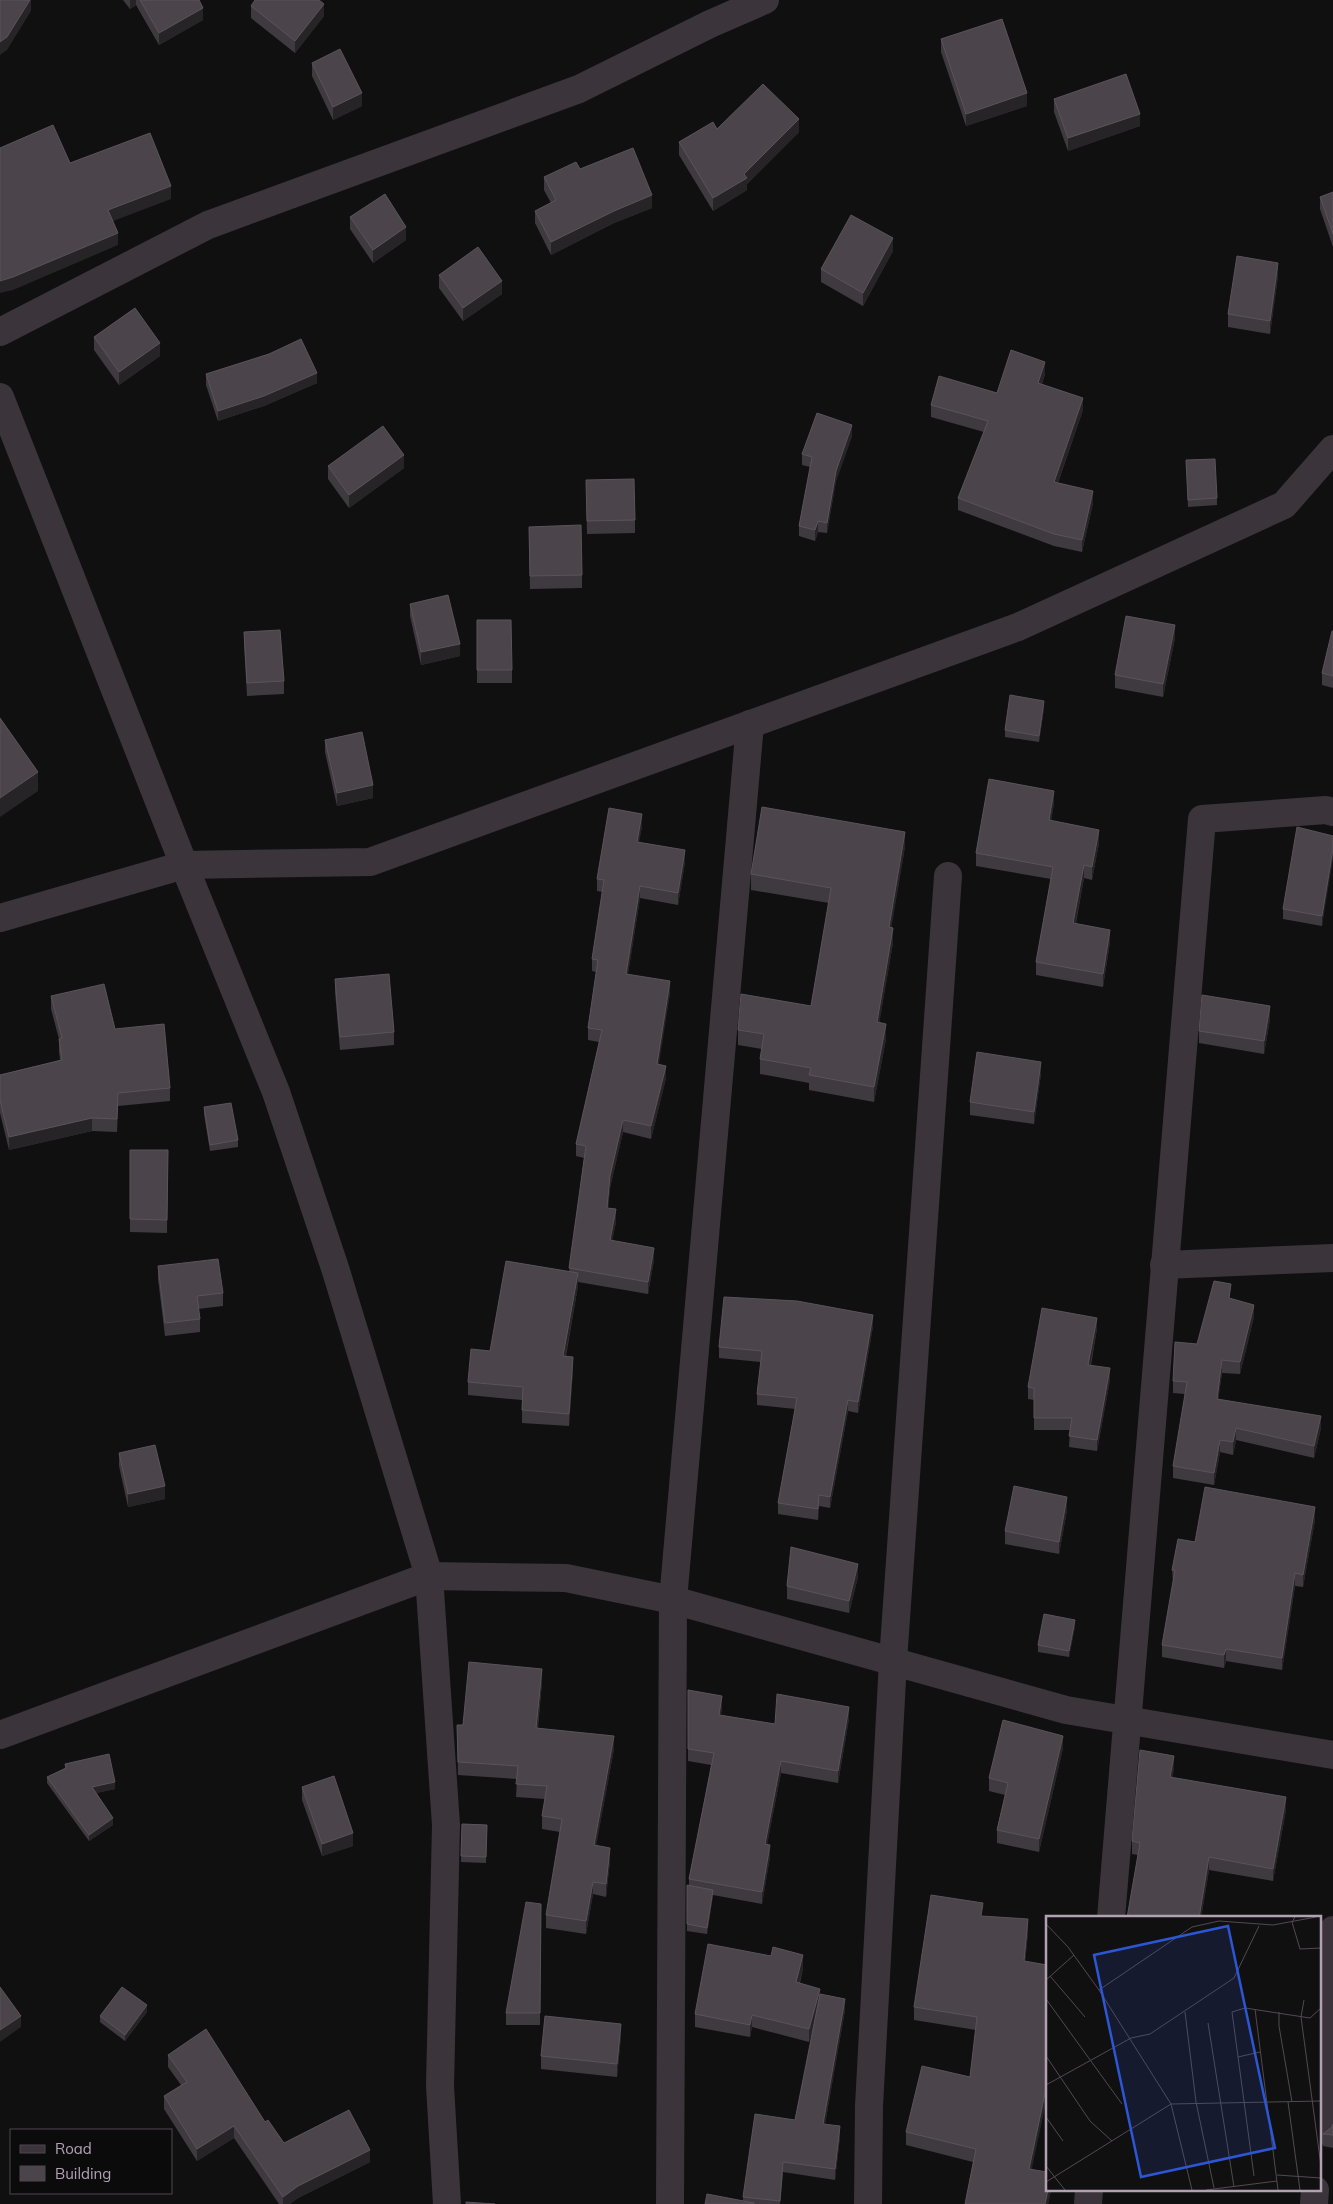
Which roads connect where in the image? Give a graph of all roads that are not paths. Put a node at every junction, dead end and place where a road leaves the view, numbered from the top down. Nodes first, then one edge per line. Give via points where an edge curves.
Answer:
1 (765, 0) edge
2 (0, 332) edge
3 (0, 397) edge
4 (1333, 449) edge
5 (750, 724) junction
6 (1333, 812) edge
7 (184, 865) junction
8 (948, 876) dead end
9 (0, 918) edge
10 (1333, 1258) edge
11 (1164, 1264) junction
12 (429, 1576) junction
13 (673, 1600) junction
14 (893, 1661) junction
15 (1126, 1720) junction
16 (0, 1735) edge
17 (1333, 1755) edge
18 (1111, 1916) edge
19 (1333, 1930) edge
20 (1320, 2117) edge
21 (446, 2204) edge
22 (670, 2204) edge
23 (868, 2204) edge

1 - 2 street via 579,89 208,225
3 - 7 street
4 - 5 street via 1284,505 1018,626
5 - 7 street via 370,862
5 - 13 street
6 - 11 street via 1202,818
7 - 9 street
7 - 12 street via 276,1092 335,1268
8 - 14 street
10 - 11 street
11 - 15 street
12 - 13 street via 566,1578
12 - 16 street
12 - 21 street via 446,1825 440,2086
13 - 14 street
13 - 22 street
14 - 15 street via 1066,1710
14 - 23 street via 870,2106
15 - 17 street
15 - 18 street
19 - 20 street

